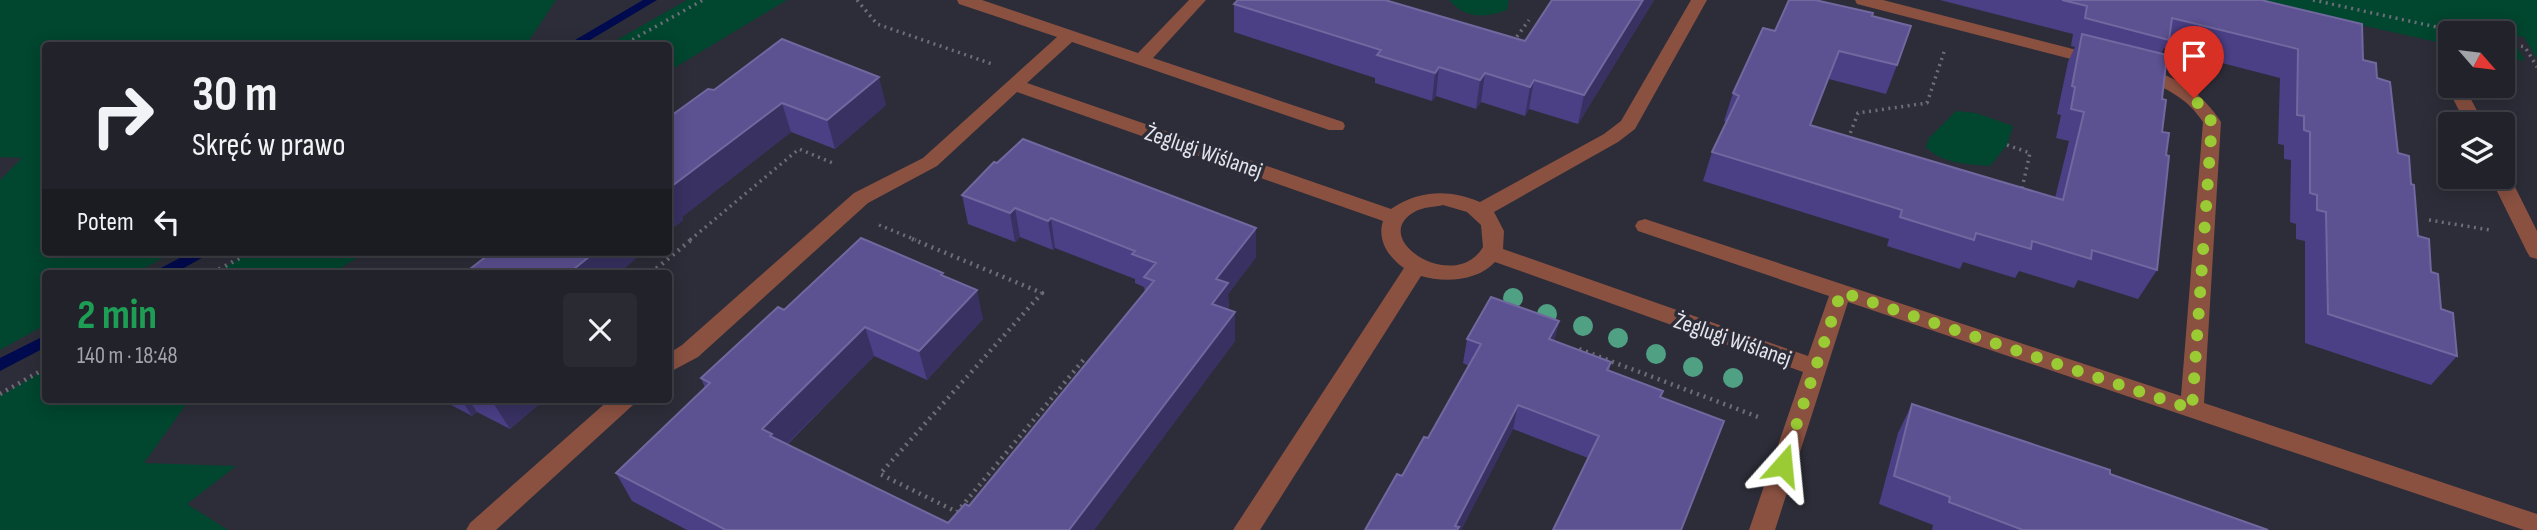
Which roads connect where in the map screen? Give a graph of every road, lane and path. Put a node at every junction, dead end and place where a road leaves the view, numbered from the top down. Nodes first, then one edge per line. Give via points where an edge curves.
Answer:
1 (703, 0) edge
2 (857, 0) edge
3 (965, 0) edge
4 (1198, 0) edge
5 (1699, 0) edge
6 (1863, 0) edge
7 (2313, 0) edge
8 (1529, 20) dead end
9 (2438, 27) edge
10 (1069, 35) junction
11 (628, 42) edge
12 (2515, 45) edge
13 (1510, 46) edge
14 (1946, 46) dead end
15 (1141, 60) junction
16 (993, 64) dead end
17 (2537, 67) edge
18 (1015, 85) junction
19 (1336, 126) dead end
20 (2007, 145) dead end
21 (1846, 146) edge
22 (833, 163) dead end
23 (2507, 189) edge
24 (2020, 198) edge
25 (1480, 211) junction
26 (1393, 217) junction
27 (2429, 220) dead end
28 (878, 225) dead end
29 (1645, 226) dead end
30 (2533, 245) edge
31 (1492, 253) junction
32 (672, 255) edge
33 (243, 256) edge
34 (671, 256) edge
35 (1416, 267) junction
36 (218, 270) edge
37 (655, 270) edge
38 (1841, 292) junction
39 (1085, 358) dead end
40 (1571, 358) edge
41 (672, 362) edge
42 (1815, 368) junction
43 (42, 370) edge
44 (0, 394) edge
45 (621, 403) edge
46 (2192, 409) junction
47 (1769, 421) dead end
48 (2537, 524) edge
49 (479, 530) edge
50 (1245, 530) edge
51 (1762, 530) edge

1 - 11 path
2 - 16 path via 877,24
3 - 10 street
4 - 15 street
5 - 25 street via 1628,125
6 - 46 street via 2160,78 2179,87 2205,110 2212,122
7 - 9 path
8 - 13 path
10 - 15 street
10 - 18 street
12 - 17 path via 2525,47
14 - 21 path via 1927,103 1858,113
15 - 19 street
18 - 26 street, Żeglugi Wiślanej
18 - 41 street via 930,162 861,198
20 - 24 path via 2030,153
22 - 32 path via 799,149
23 - 30 street
25 - 26 street via 1463,202 1432,199 1405,206
25 - 31 street via 1492,224 1496,239
26 - 35 street via 1388,233 1394,250
27 - 30 path
28 - 39 path via 1042,293 880,474 957,512
29 - 38 street
31 - 35 street via 1477,265 1456,272
31 - 42 street, Żeglugi Wiślanej
33 - 36 path
34 - 37 path
35 - 50 street
38 - 42 street
38 - 46 street
40 - 47 path via 1576,348
42 - 51 street
43 - 44 path
45 - 49 street
46 - 48 street

